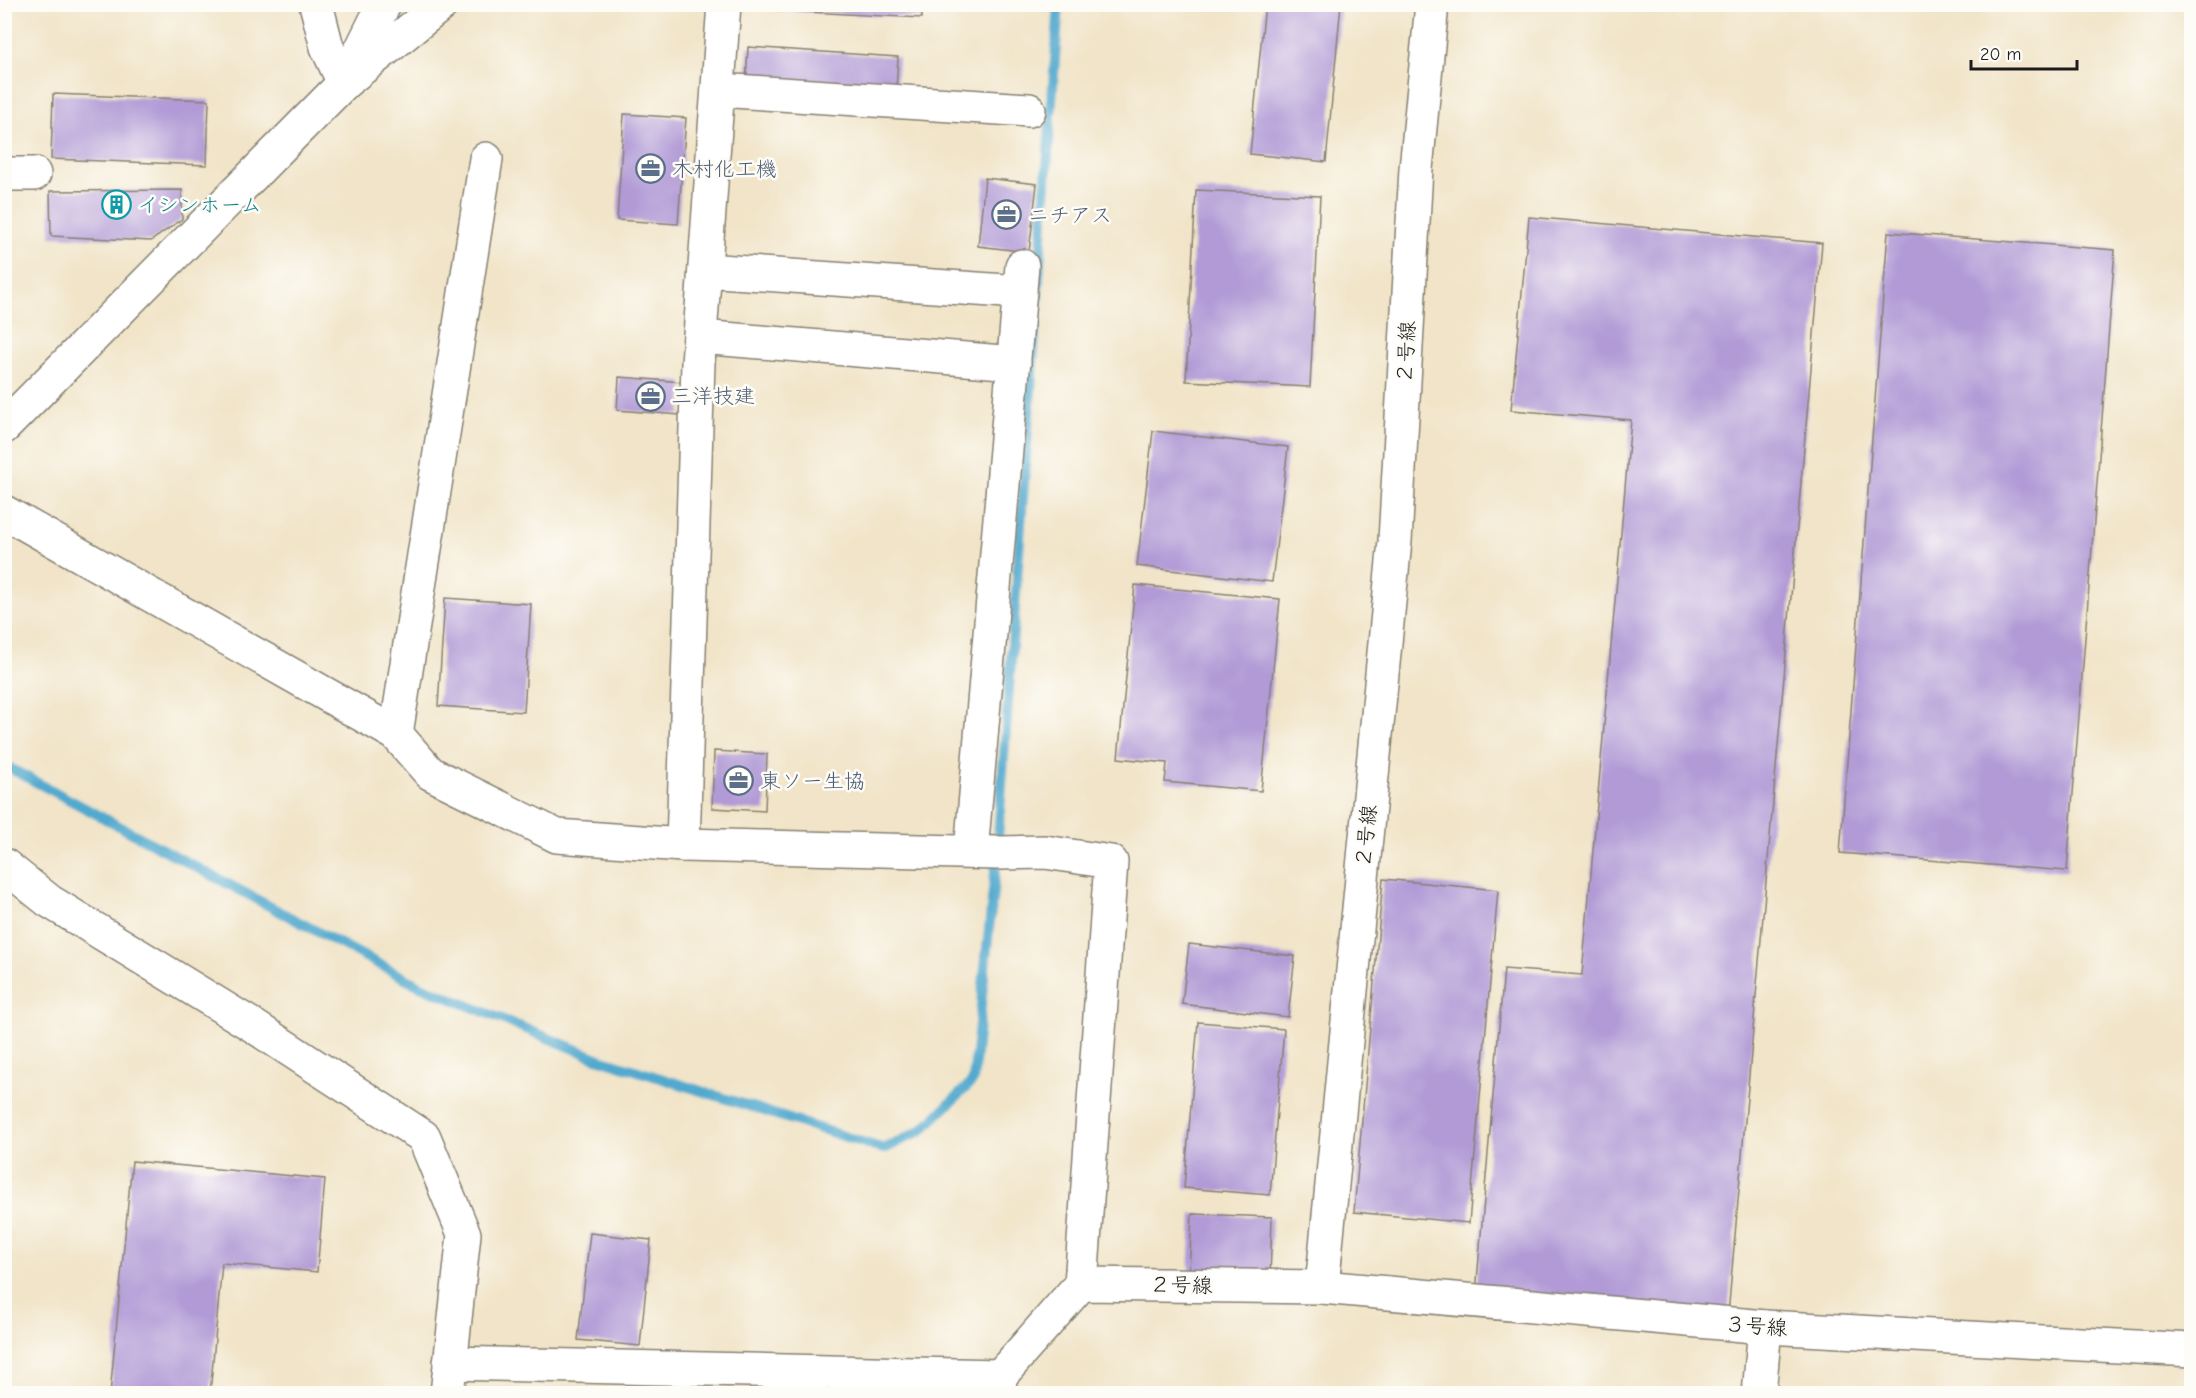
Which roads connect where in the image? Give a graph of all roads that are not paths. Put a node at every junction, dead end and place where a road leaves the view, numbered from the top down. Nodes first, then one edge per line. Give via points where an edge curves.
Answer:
1 (316, 4) edge
2 (384, 4) edge
3 (442, 4) edge
4 (724, 4) edge
5 (1432, 4) edge
6 (344, 83) junction
7 (718, 90) junction
8 (1029, 110) dead end
9 (486, 159) dead end
10 (705, 270) junction
11 (700, 337) junction
12 (1014, 363) junction
13 (4, 427) edge
14 (4, 512) edge
15 (396, 734) junction
16 (683, 845) junction
17 (971, 852) junction
18 (4, 865) edge
19 (1080, 1284) junction
20 (1322, 1287) junction
21 (1765, 1327) junction
22 (2192, 1350) edge
23 (448, 1378) edge
24 (999, 1384) edge
25 (1759, 1394) edge

1 - 6 street via 327,47
2 - 6 street
3 - 6 street
4 - 7 street
5 - 20 street, ２号線 via 1416,169 1395,541
6 - 13 street
7 - 8 street
7 - 10 street
9 - 15 street
10 - 11 street
10 - 12 street via 1021,279
11 - 12 street
11 - 16 street
12 - 17 street
14 - 15 street
15 - 16 street via 430,773 556,836
16 - 17 street
17 - 19 street via 1045,852 1111,862
18 - 23 street via 49,901 252,1025 424,1137 464,1234
19 - 20 street, ２号線
19 - 24 street
20 - 21 street, ３号線
21 - 22 street, ３号線
21 - 25 street
23 - 24 street

